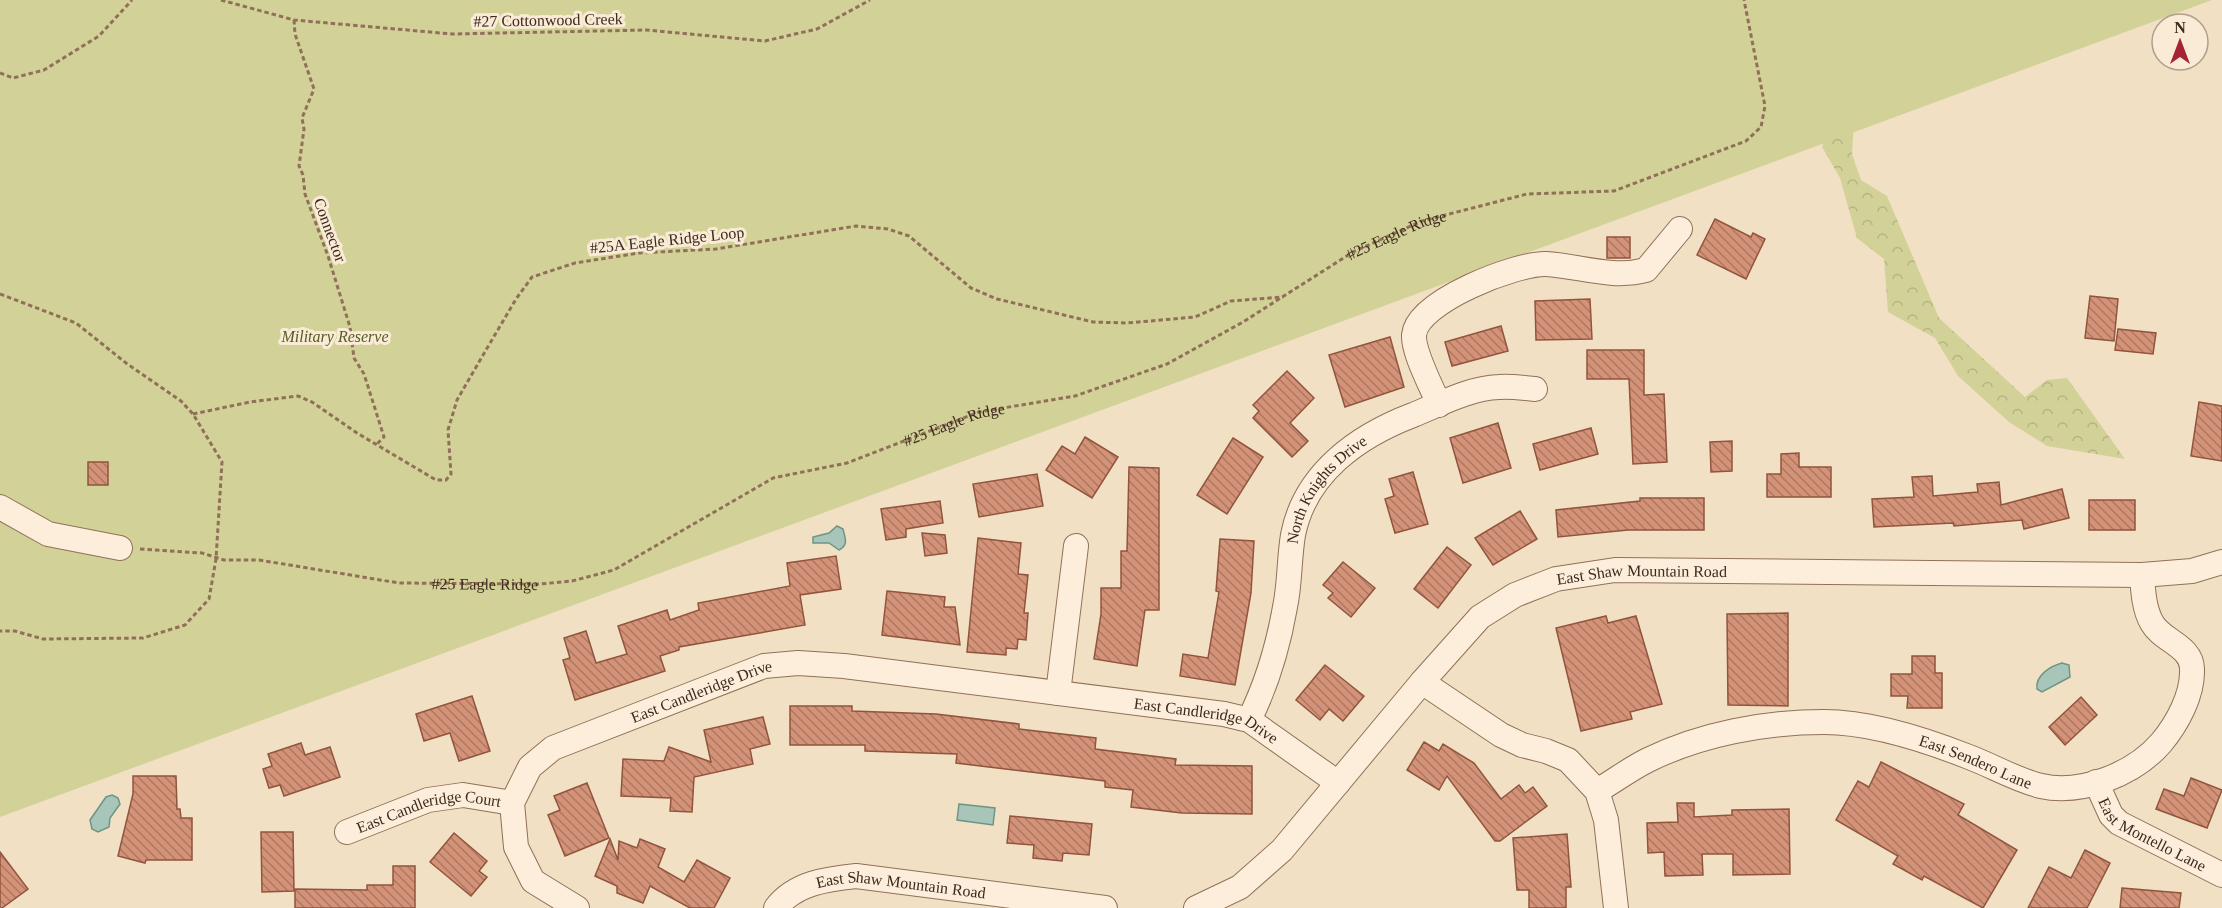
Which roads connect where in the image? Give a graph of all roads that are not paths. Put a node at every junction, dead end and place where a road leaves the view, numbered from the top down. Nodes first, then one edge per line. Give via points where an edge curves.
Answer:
1 (1680, 229) dead end
2 (1535, 389) dead end
3 (1439, 405) junction
4 (0, 507) edge
5 (1076, 546) dead end
6 (120, 548) road end
7 (2222, 562) edge
8 (2142, 575) junction
9 (1422, 682) junction
10 (1058, 693) junction
11 (1249, 720) junction
12 (2096, 782) junction
13 (1338, 783) junction
14 (1597, 791) junction
15 (512, 803) junction
16 (347, 832) dead end
17 (2222, 874) edge
18 (577, 908) edge
19 (776, 908) edge
20 (1105, 908) edge
21 (1196, 908) edge
22 (1616, 908) edge

1 - 3 street via 1646,270 1615,274 1547,264 1526,265 1431,309 1414,335
2 - 3 street, North Knights Drive via 1500,386
3 - 11 street, North Knights Drive via 1365,436 1337,458 1315,484 1293,534 1286,607 1267,682
4 - 6 street via 48,534
5 - 10 street
7 - 8 street, East Shaw Mountain Road via 2192,571
8 - 9 street, East Shaw Mountain Road via 1615,570 1556,579 1515,595 1480,617
8 - 12 street, East Sendero Lane via 2152,623 2186,652 2193,666 2191,685 2170,733 2154,751 2127,770
9 - 13 street, East Shaw Mountain Road
9 - 14 street via 1501,735 1568,760
10 - 11 street, East Candleridge Drive
10 - 15 street, East Candleridge Drive via 843,666 764,666 553,747 530,767
11 - 13 street, East Candleridge Drive
12 - 14 street, East Sendero Lane via 2042,786 1899,734 1826,722 1779,724 1680,746 1646,761
12 - 17 street, East Montello Lane via 2111,815 2119,823
13 - 21 street, East Shaw Mountain Road via 1282,850 1240,887
14 - 22 street via 1606,820
15 - 16 street, East Candleridge Court via 463,795 428,800
15 - 18 street via 516,847 532,881
19 - 20 street, East Shaw Mountain Road via 782,900 819,880 856,876

